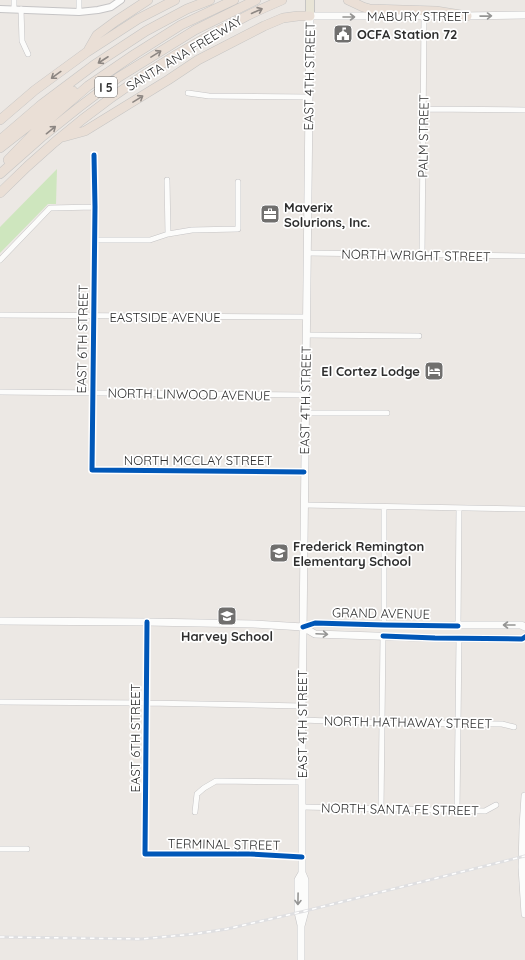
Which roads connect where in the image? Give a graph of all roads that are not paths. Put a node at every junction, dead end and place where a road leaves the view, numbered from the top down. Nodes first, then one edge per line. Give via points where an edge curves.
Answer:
1 (14, 0) edge
2 (79, 0) edge
3 (121, 0) edge
4 (148, 0) edge
5 (175, 0) edge
6 (210, 0) edge
7 (223, 0) edge
8 (234, 0) edge
9 (256, 0) edge
10 (282, 0) edge
11 (348, 0) edge
12 (310, 1) edge
13 (0, 9) edge
14 (14, 9) junction
15 (22, 9) junction
16 (79, 12) junction
17 (525, 15) edge
18 (310, 16) junction
19 (467, 16) junction
20 (424, 17) junction
21 (87, 52) junction
22 (28, 54) dead end
23 (86, 84) junction
24 (188, 93) dead end
25 (309, 97) junction
26 (424, 109) junction
27 (525, 110) edge
28 (0, 120) edge
29 (60, 138) junction
30 (0, 140) edge
31 (0, 148) edge
32 (94, 155) dead end
33 (0, 170) edge
34 (0, 174) edge
35 (168, 180) dead end
36 (238, 182) dead end
37 (0, 193) edge
38 (95, 207) junction
39 (168, 234) junction
40 (95, 240) junction
41 (307, 253) junction
42 (422, 255) junction
43 (525, 256) edge
44 (0, 260) edge
45 (0, 315) edge
46 (94, 316) junction
47 (307, 318) junction
48 (306, 335) junction
49 (419, 336) dead end
50 (0, 392) edge
51 (92, 393) junction
52 (306, 395) junction
53 (306, 413) junction
54 (388, 413) dead end
55 (92, 470) joint
56 (304, 472) junction
57 (304, 505) junction
58 (384, 507) junction
59 (459, 508) junction
60 (525, 510) edge
61 (0, 622) edge
62 (147, 622) junction
63 (384, 626) junction
64 (458, 626) junction
65 (303, 627) junction
66 (525, 627) edge
67 (383, 636) junction
68 (525, 637) edge
69 (458, 638) junction
70 (0, 702) edge
71 (146, 703) junction
72 (302, 706) junction
73 (302, 720) junction
74 (382, 723) junction
75 (457, 723) junction
76 (514, 727) dead end
77 (302, 782) junction
78 (525, 796) edge
79 (496, 805) dead end
80 (302, 807) junction
81 (381, 809) junction
82 (457, 811) junction
83 (195, 812) dead end
84 (0, 849) edge
85 (27, 849) dead end
86 (146, 854) joint
87 (302, 857) junction
88 (525, 914) edge
89 (301, 960) edge

1 - 14 street
2 - 16 street
3 - 16 street via 98,10
4 - 21 highway via 97,35
5 - 21 highway via 138,19
6 -> 30 highway, I 5 via 187,9 94,65
7 - 23 highway via 178,22 130,51
8 - 23 highway via 181,25
34 -> 9 highway, SANTA ANA FREEWAY / I 5 via 43,136 120,77 195,30
29 -> 10 highway, SANTA ANA FREEWAY / I 5 via 106,101 147,73 204,38
11 - 19 highway via 370,9 436,11
12 - 18 main road, EAST 4TH STREET
13 - 14 street
14 - 15 street
15 - 16 street
15 - 22 street via 22,41
19 -> 17 main road, MABURY STREET
18 -> 20 main road, MABURY STREET
18 - 25 main road, EAST 4TH STREET
29 -> 18 highway via 85,131 198,60 264,26 283,18
19 - 20 main road, MABURY STREET
20 - 26 street, PALM STREET
21 -> 28 highway via 35,90
23 - 31 highway
23 - 33 highway via 38,129
24 - 25 street via 209,96
25 - 41 main road, EAST 4TH STREET
26 - 27 street
26 - 42 street, PALM STREET
29 - 37 highway, SANTA ANA FREEWAY / I 5
32 - 38 street, EAST 6TH STREET
35 - 39 street
36 - 39 street via 238,229 192,230
38 - 40 street, EAST 6TH STREET
38 - 44 street via 50,208
39 - 40 street via 150,240
40 - 46 street, EAST 6TH STREET
41 - 42 street, NORTH WRIGHT STREET
41 - 47 main road, EAST 4TH STREET
42 - 43 street, NORTH WRIGHT STREET
45 - 46 street, EASTSIDE AVENUE
46 - 47 street, EASTSIDE AVENUE
46 - 51 street, EAST 6TH STREET
47 - 48 main road, EAST 4TH STREET
48 - 49 street
48 - 52 main road, EAST 4TH STREET
50 - 51 street, NORTH LINWOOD AVENUE
51 - 52 street, NORTH LINWOOD AVENUE
51 - 55 street, EAST 6TH STREET
52 - 53 main road, EAST 4TH STREET
53 - 54 street
53 - 56 main road, EAST 4TH STREET
55 - 56 street, NORTH MCCLAY STREET
56 - 57 main road, EAST 4TH STREET
57 - 58 street
57 - 65 main road, EAST 4TH STREET
58 - 59 street
58 - 63 street
59 - 60 street
59 - 64 street
61 - 62 main road, GRAND AVENUE
62 - 65 main road, GRAND AVENUE
62 - 71 street, EAST 6TH STREET
63 - 64 main road, GRAND AVENUE
63 - 65 main road, GRAND AVENUE via 315,623
66 -> 64 main road, GRAND AVENUE
65 -> 67 main road, GRAND AVENUE via 315,634
65 - 72 main road, EAST 4TH STREET
67 - 69 main road, GRAND AVENUE
67 - 74 street
68 - 69 main road, GRAND AVENUE
69 - 75 street
70 - 71 street
71 - 72 street
71 - 86 street, EAST 6TH STREET
72 - 73 main road, EAST 4TH STREET
73 - 74 street, NORTH HATHAWAY STREET
73 - 77 main road, EAST 4TH STREET
74 - 75 street, NORTH HATHAWAY STREET
74 - 81 street
75 - 76 street, NORTH HATHAWAY STREET via 502,724
75 - 82 street
77 - 80 main road, EAST 4TH STREET
77 - 83 street via 216,782 197,794
78 - 88 main road via 522,867
79 - 82 street, NORTH SANTA FE STREET via 485,811
80 - 81 street, NORTH SANTA FE STREET
80 - 87 main road, EAST 4TH STREET
81 - 82 street, NORTH SANTA FE STREET
84 - 85 street
86 - 87 street, TERMINAL STREET
87 - 89 main road, EAST 4TH STREET via 305,906 301,926

